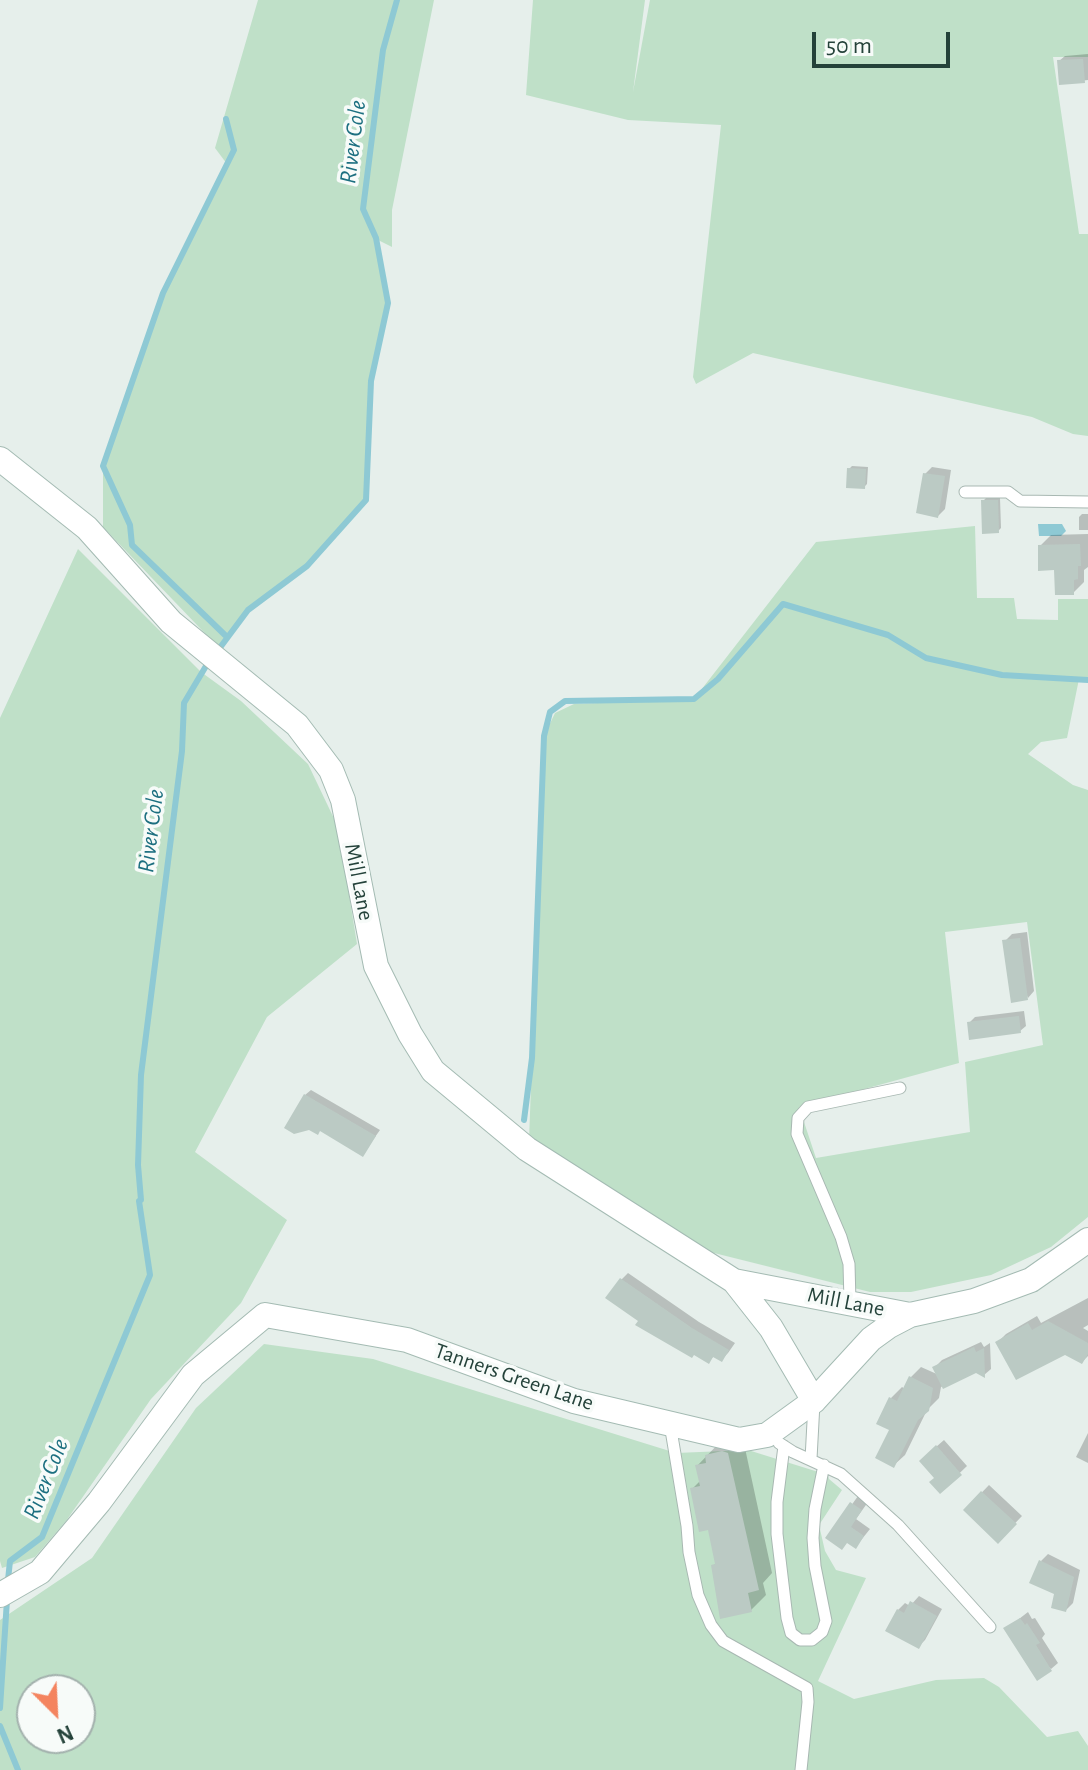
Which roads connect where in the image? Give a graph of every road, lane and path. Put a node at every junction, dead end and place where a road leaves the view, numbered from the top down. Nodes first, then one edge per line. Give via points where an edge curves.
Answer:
1 (0, 459) edge
2 (965, 492) dead end
3 (1088, 502) edge
4 (900, 1088) dead end
5 (1088, 1240) edge
6 (734, 1281) junction
7 (850, 1302) junction
8 (910, 1315) junction
9 (814, 1401) junction
10 (669, 1424) junction
11 (776, 1440) junction
12 (811, 1459) junction
13 (824, 1465) junction
14 (0, 1595) edge
15 (990, 1627) dead end
16 (801, 1770) edge

1 - 6 street, Mill Lane via 87,528 171,622 297,725 331,770 343,800 376,966 433,1071 527,1149
2 - 3 lane via 1008,492 1020,501
4 - 7 lane via 808,1107 798,1118 797,1134 849,1264
5 - 8 street via 1031,1280 974,1301
6 - 7 street, Mill Lane
6 - 9 street, Mill Lane via 771,1328
7 - 8 street, Mill Lane
8 - 9 street via 871,1339
9 - 11 street
9 - 12 lane
10 - 11 street, Tanners Green Lane via 739,1440
10 - 14 street, Tanners Green Lane via 574,1401 407,1340 265,1315 193,1375 40,1572
10 - 16 lane via 689,1552 711,1625 723,1641 807,1688
11 - 12 lane
11 - 13 lane via 777,1534 787,1618 791,1633 800,1640 812,1640 826,1621 813,1538
12 - 13 lane
13 - 15 lane via 898,1525

